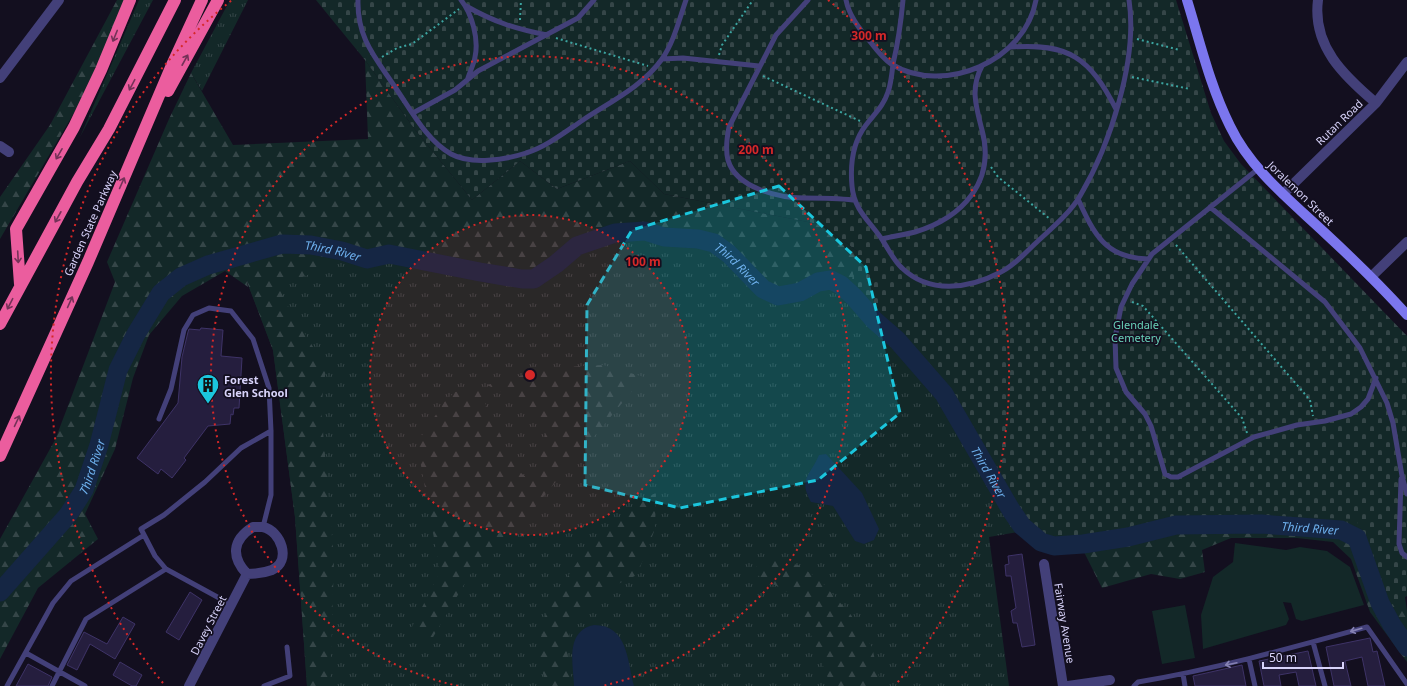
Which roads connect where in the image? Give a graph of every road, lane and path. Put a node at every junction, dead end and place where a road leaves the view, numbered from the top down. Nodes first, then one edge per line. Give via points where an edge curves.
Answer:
1 (59, 0) edge
2 (130, 0) edge
3 (174, 0) edge
4 (202, 0) edge
5 (218, 0) edge
6 (358, 0) edge
7 (521, 0) edge
8 (594, 0) edge
9 (686, 0) edge
10 (753, 0) edge
11 (808, 0) edge
12 (846, 0) edge
13 (903, 0) edge
14 (1036, 0) edge
15 (1129, 0) edge
16 (1187, 0) edge
17 (1318, 0) edge
18 (464, 4) edge
19 (520, 30) junction
20 (547, 35) junction
21 (1130, 38) junction
22 (1011, 47) junction
23 (1180, 50) dead end
24 (662, 58) junction
25 (377, 60) junction
26 (718, 60) junction
27 (1407, 62) edge
28 (893, 65) junction
29 (759, 66) junction
30 (982, 66) junction
31 (655, 68) junction
32 (756, 72) junction
33 (1125, 76) junction
34 (0, 78) edge
35 (466, 80) junction
36 (1190, 89) dead end
37 (1376, 103) junction
38 (1116, 109) junction
39 (413, 113) junction
40 (867, 124) junction
41 (140, 143) junction
42 (0, 146) edge
43 (9, 152) dead end
44 (985, 156) junction
45 (1258, 169) junction
46 (1283, 194) junction
47 (1078, 199) junction
48 (853, 200) junction
49 (1210, 207) junction
50 (1056, 224) junction
51 (882, 239) junction
52 (1171, 239) junction
53 (1407, 242) edge
54 (1148, 259) junction
55 (1372, 276) junction
56 (20, 285) junction
57 (1124, 299) junction
58 (1407, 315) edge
59 (0, 324) edge
60 (1376, 378) junction
61 (159, 419) dead end
62 (1314, 421) junction
63 (272, 431) junction
64 (1250, 440) junction
65 (0, 456) edge
66 (1402, 476) junction
67 (1407, 494) edge
68 (263, 527) junction
69 (144, 535) junction
70 (1407, 557) edge
71 (1044, 564) dead end
72 (166, 569) junction
73 (247, 574) junction
74 (232, 605) junction
75 (1313, 642) junction
76 (288, 646) dead end
77 (26, 652) junction
78 (1249, 660) junction
79 (60, 670) junction
80 (1183, 674) junction
81 (1110, 680) dead end
82 (193, 684) edge
83 (1407, 684) edge
84 (8, 686) edge
85 (52, 686) edge
86 (85, 686) edge
87 (264, 686) edge
88 (1063, 686) edge
89 (1068, 686) edge
90 (1134, 686) edge
91 (1185, 686) edge
92 (1255, 686) edge
93 (1324, 686) edge

1 - 34 street
2 -> 56 highway via 74,127 16,229
3 -> 56 highway via 109,129
4 - 41 highway, Garden State Parkway via 172,64
41 -> 5 highway
6 - 25 lane via 359,26 367,46
7 - 19 path
8 - 20 lane via 578,18
9 - 24 lane via 675,32
10 - 26 path via 722,45
11 - 29 lane via 780,30
12 - 28 lane via 860,28 883,57
13 - 28 lane
14 - 22 lane via 1030,20
15 - 21 lane
16 - 45 street, Joralemon Street via 1212,83 1230,126
17 - 37 street via 1321,33 1338,68
18 - 19 lane via 496,22
18 - 25 path via 420,39 397,48
18 - 35 lane via 473,25 476,47 476,56
19 - 20 lane
20 - 31 path
20 - 35 lane via 478,71
21 - 23 path
21 - 33 lane
22 - 30 lane
22 - 38 lane via 1041,46 1069,53 1090,68
24 - 26 lane
24 - 31 lane
25 - 39 lane
26 - 29 lane
27 - 37 street, Rutan Road
28 - 30 lane via 912,72 937,76 955,75
28 - 40 lane via 889,91 884,103
29 - 32 lane
30 - 44 lane via 976,77 974,100
31 - 39 lane via 632,88 556,137 526,153 509,158 472,159 452,155 439,146
32 - 40 path
32 - 48 lane via 729,127 727,151 730,167 750,185 782,196
33 - 36 path
33 - 38 lane
35 - 39 lane via 455,90
37 - 46 street, Rutan Road
38 - 47 lane via 1092,174
40 - 48 lane via 853,149
65 -> 41 highway, Garden State Parkway
42 - 43 street
44 - 50 path via 998,177
44 - 51 lane via 980,181 972,196 960,209 915,232
45 - 46 street, Joralemon Street
45 - 49 lane
46 - 55 street, Joralemon Street
47 - 50 lane
47 - 54 lane via 1098,238 1117,253
48 - 51 lane
49 - 52 lane
49 - 60 lane via 1325,302 1360,348
50 - 51 lane via 1018,260 1000,273 959,286 941,287 911,276 900,267
52 - 54 lane
52 - 62 path via 1310,400
53 - 55 street
54 - 57 lane
55 - 58 street, Joralemon Street
56 -> 59 highway
57 - 64 path via 1143,306 1242,418
57 - 64 lane via 1115,338 1116,368 1126,392 1145,414 1151,426 1164,474 1178,477
60 - 62 lane via 1368,399 1361,407 1342,417
60 - 66 lane via 1393,423
61 - 63 lane via 171,390 184,330 193,315 209,308 231,311 253,339 269,388
62 - 64 lane via 1273,431
63 - 68 lane via 271,495
63 - 69 lane via 241,448 205,482 141,529
66 - 67 lane
66 - 70 lane via 1399,544 1402,553
68 - 73 street via 244,532 237,541 236,553 239,564
68 - 73 street via 279,540 283,549 282,560 274,569
69 - 72 lane via 155,556
69 - 77 lane via 71,581 55,599
71 - 88 street, Fairway Avenue
72 - 74 lane
72 - 79 lane via 86,619
73 - 74 street, Davey Street
74 - 82 street, Davey Street
75 - 78 lane
83 -> 75 lane via 1367,627
75 - 93 lane
76 - 87 lane via 290,676
77 - 79 lane
77 - 84 lane
78 -> 80 lane
78 - 92 lane
79 - 85 lane
79 - 86 lane
80 - 90 lane via 1138,682
80 - 91 lane
81 - 89 street

